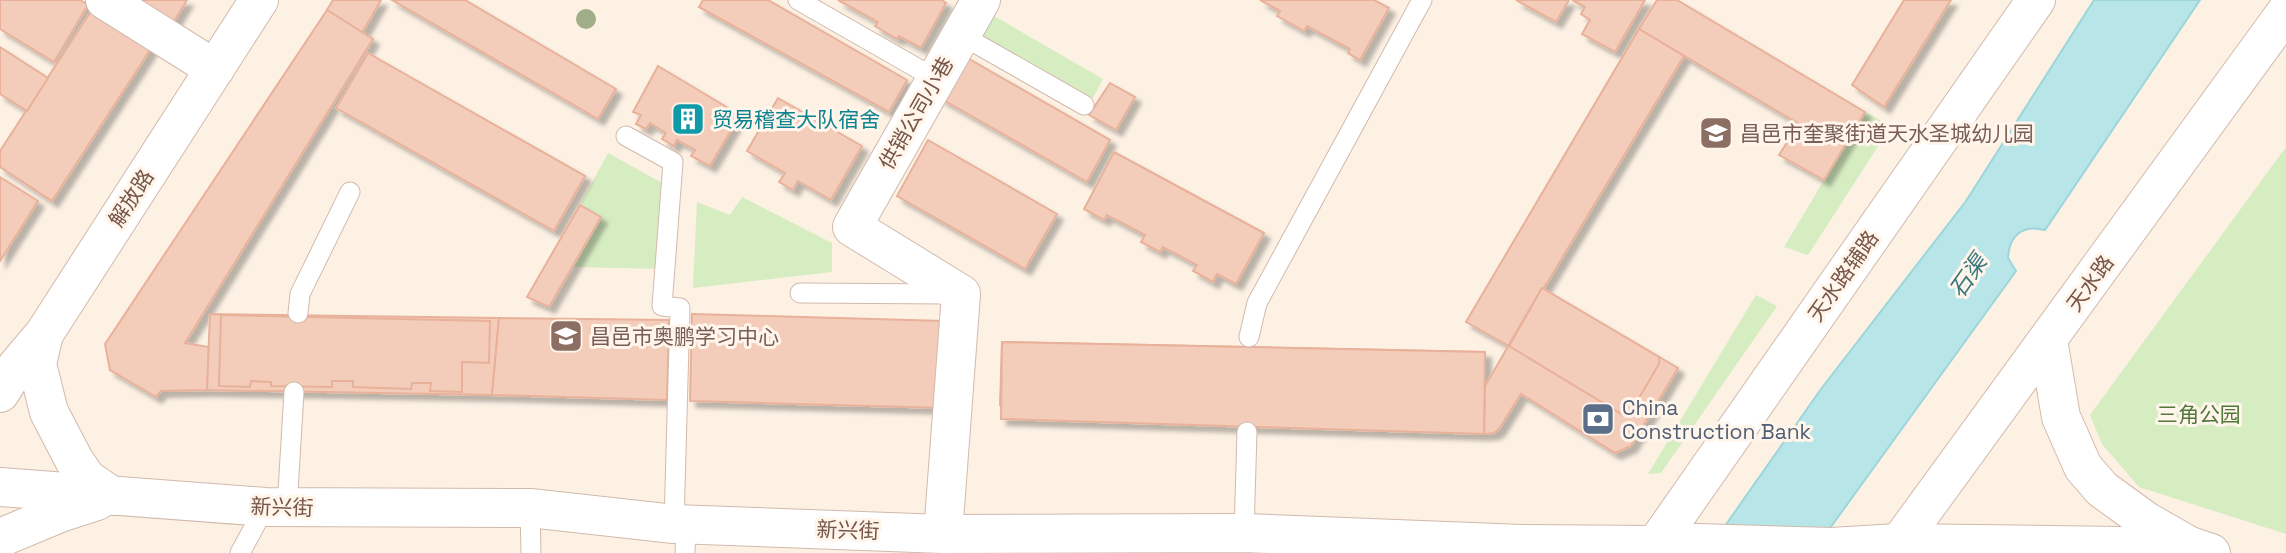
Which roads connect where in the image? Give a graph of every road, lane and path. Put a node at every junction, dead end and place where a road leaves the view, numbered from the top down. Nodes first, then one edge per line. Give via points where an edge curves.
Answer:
1 (105, 0) edge
2 (259, 0) edge
3 (797, 0) edge
4 (981, 0) edge
5 (1422, 0) edge
6 (2036, 0) edge
7 (2286, 12) edge
8 (961, 35) junction
9 (215, 69) junction
10 (936, 79) junction
11 (1084, 105) dead end
12 (626, 136) dead end
13 (350, 192) dead end
14 (800, 293) dead end
15 (961, 294) junction
16 (298, 313) dead end
17 (44, 334) junction
18 (1249, 337) dead end
19 (2048, 340) junction
20 (6, 379) edge
21 (294, 392) dead end
22 (1247, 432) dead end
23 (0, 488) edge
24 (112, 496) junction
25 (276, 508) junction
26 (530, 508) junction
27 (1244, 533) junction
28 (682, 534) edge
29 (943, 534) junction
30 (0, 538) edge
31 (1527, 548) edge
32 (1895, 548) edge
33 (1653, 549) edge
34 (2202, 550) edge
35 (240, 553) edge
36 (531, 553) edge

1 - 9 street
2 - 9 street, 解放路
3 - 10 lane
4 - 8 street, 供销公司小巷
5 - 18 lane via 1257,303
6 - 33 street, 天水路辅路
7 - 19 street, 天水路
8 - 10 street, 供销公司小巷
8 - 11 lane
9 - 17 street, 解放路
10 - 15 street, 供销公司小巷 via 852,227
12 - 28 lane via 673,162 662,306 680,308
13 - 16 lane via 300,294
14 - 15 lane
15 - 29 street
17 - 20 street, 解放路
17 - 24 street via 37,364 49,412 87,479
19 - 32 street, 天水路
19 - 34 street via 2061,417 2083,467 2102,489 2146,521
21 - 25 lane
22 - 27 lane
23 - 24 street, 新兴街
24 - 25 street, 新兴街
24 - 30 street
25 - 26 street, 新兴街
25 - 35 lane
26 - 28 street, 新兴街
26 - 36 lane
27 - 29 street, 新兴街
27 - 31 street, 新兴街
28 - 29 street, 新兴街
31 - 33 street, 新兴街
32 - 33 street, 新兴街 via 1697,542
32 - 34 street

